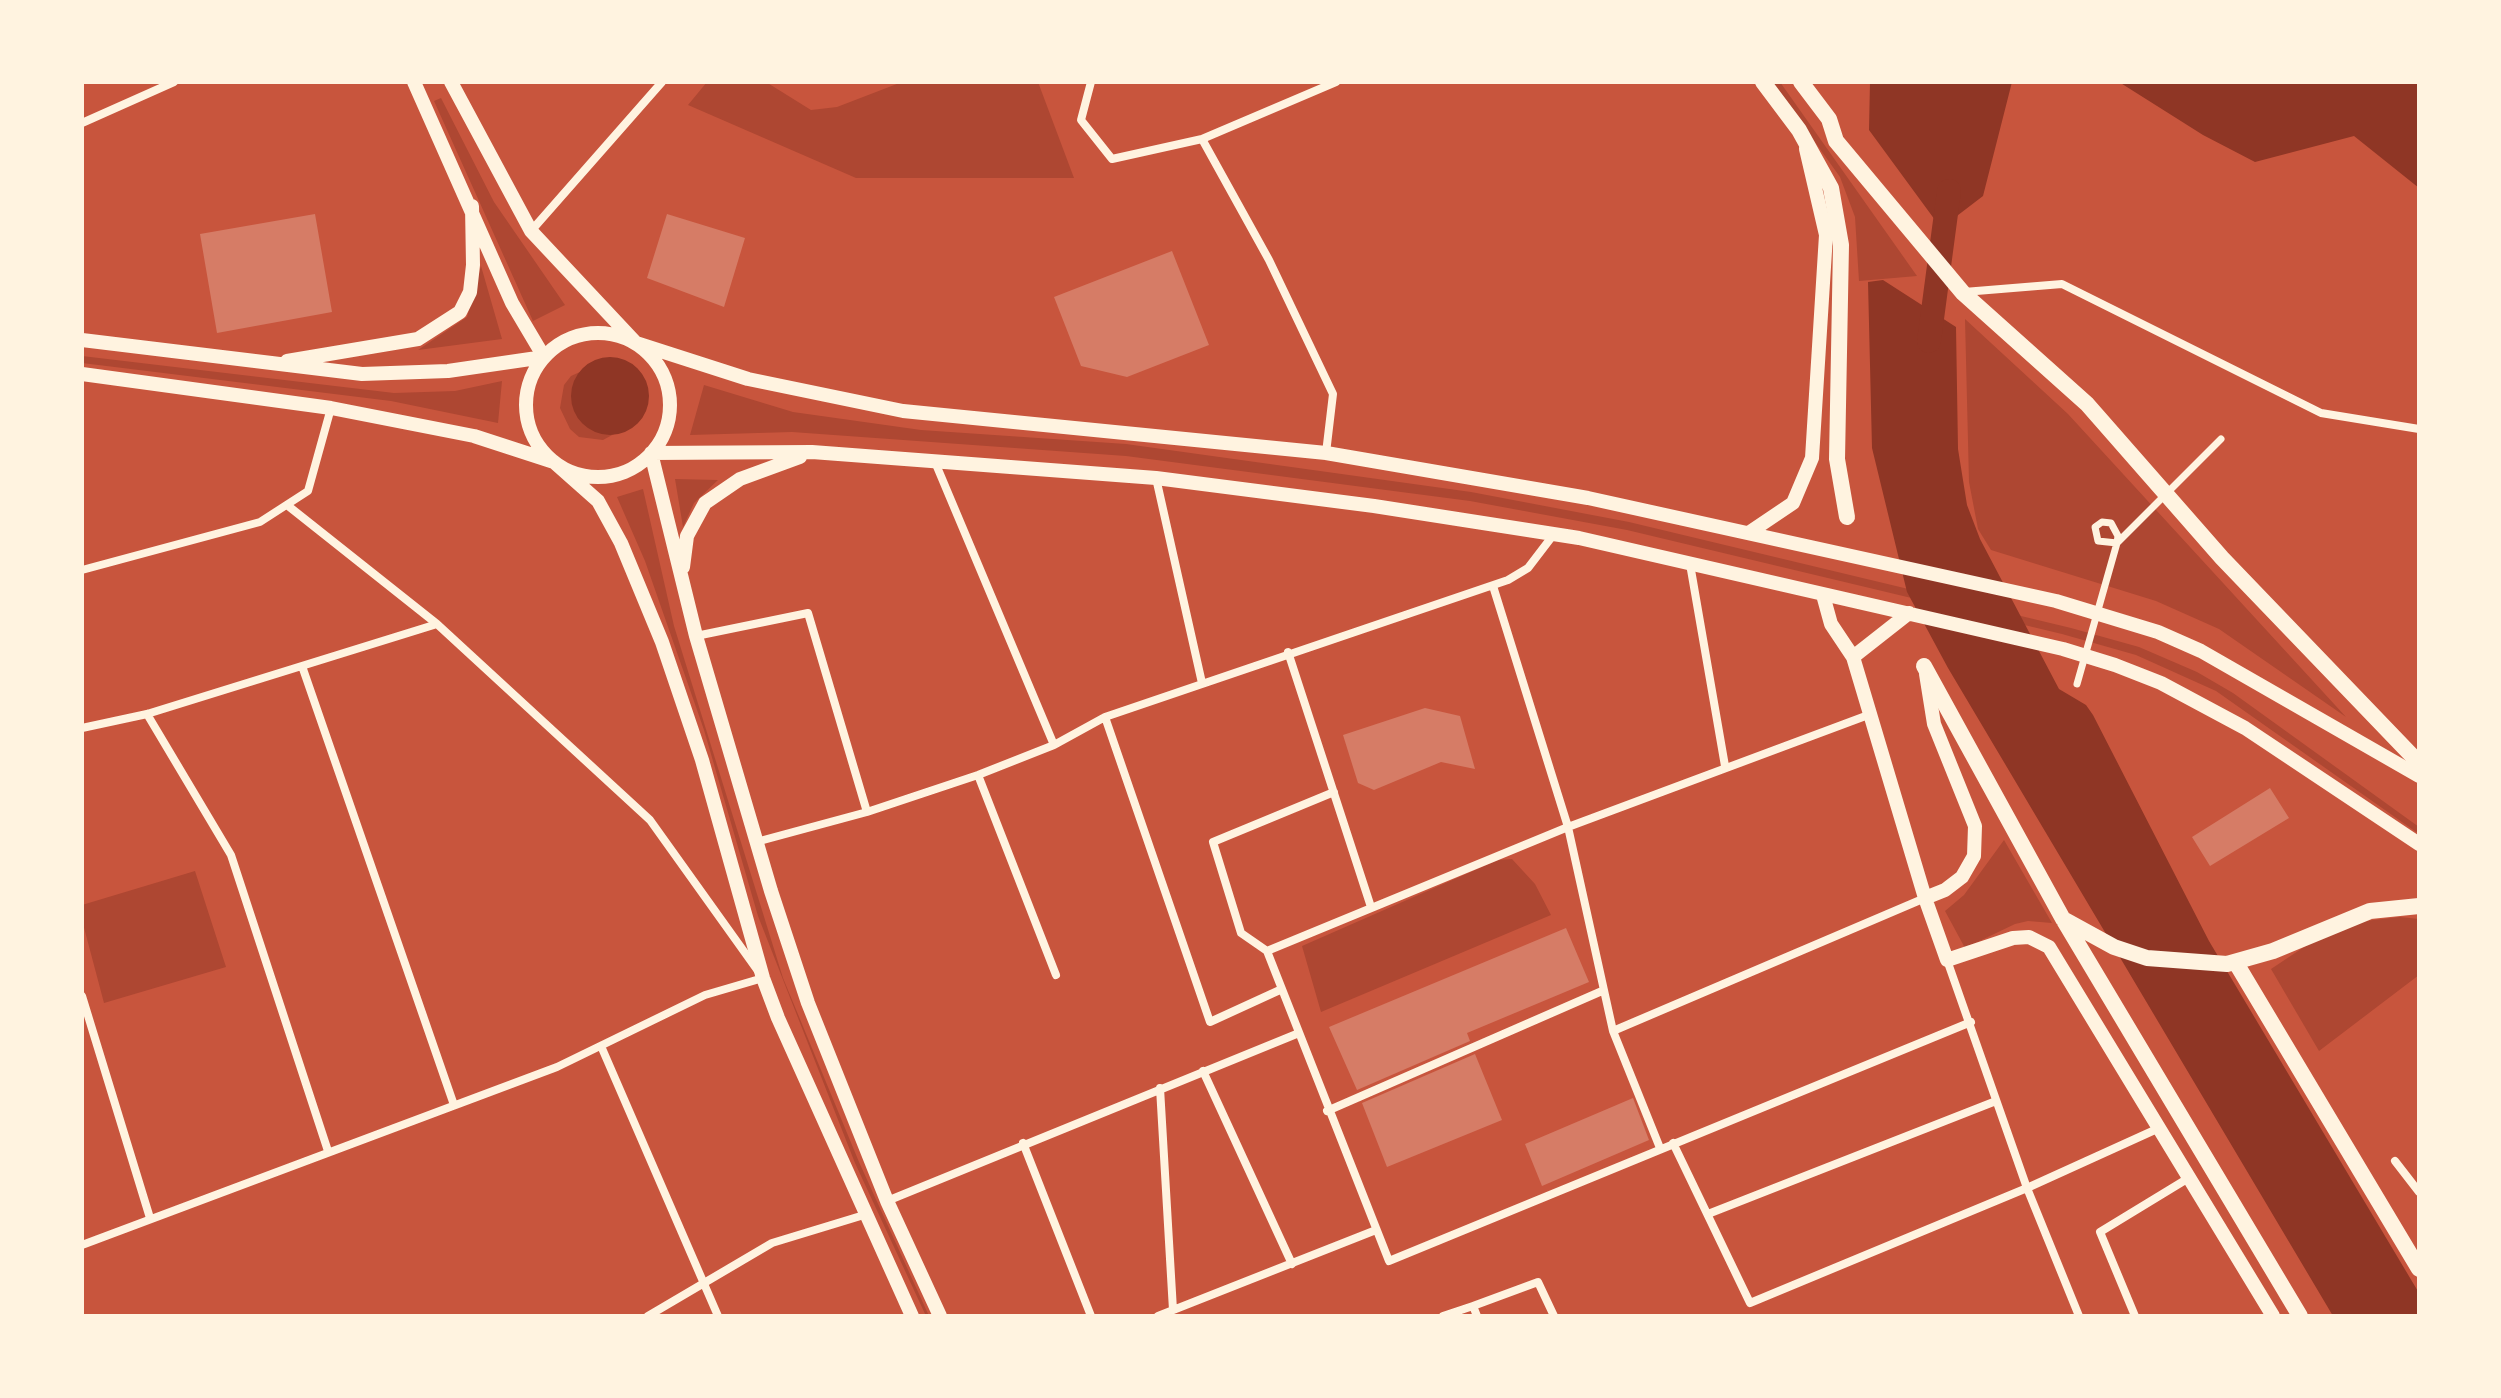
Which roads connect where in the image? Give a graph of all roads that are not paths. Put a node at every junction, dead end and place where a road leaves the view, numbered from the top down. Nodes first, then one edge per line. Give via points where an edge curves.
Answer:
1 (149, 82) edge
2 (174, 82) edge
3 (451, 82) edge
4 (662, 82) edge
5 (1091, 82) edge
6 (1336, 82) edge
7 (1763, 82) edge
8 (1801, 82) edge
9 (417, 84) edge
10 (152, 92) junction
11 (82, 123) edge
12 (1803, 138) junction
13 (1202, 139) junction
14 (472, 206) junction
15 (531, 231) junction
16 (1963, 293) junction
17 (82, 340) edge
18 (636, 343) junction
19 (544, 357) junction
20 (263, 364) junction
21 (82, 374) edge
22 (331, 408) junction
23 (2419, 429) edge
24 (2221, 439) dead end
25 (812, 452) junction
26 (651, 453) junction
27 (1326, 453) junction
28 (554, 462) junction
29 (935, 462) junction
30 (1156, 478) junction
31 (287, 505) junction
32 (1847, 517) dead end
33 (1750, 532) junction
34 (1554, 534) junction
35 (1690, 564) junction
36 (82, 570) edge
37 (681, 578) junction
38 (1493, 586) junction
39 (1823, 595) junction
40 (1909, 613) junction
41 (437, 624) junction
42 (696, 636) junction
43 (1288, 652) junction
44 (1853, 657) junction
45 (302, 666) junction
46 (1924, 666) joint
47 (1202, 683) junction
48 (2077, 684) dead end
49 (147, 714) junction
50 (1871, 714) junction
51 (1105, 717) junction
52 (82, 728) edge
53 (1054, 745) junction
54 (2419, 763) edge
55 (1725, 766) junction
56 (978, 775) junction
57 (2419, 776) edge
58 (1334, 792) junction
59 (867, 812) junction
60 (1568, 827) junction
61 (755, 843) junction
62 (2419, 844) edge
63 (1925, 898) junction
64 (2419, 906) edge
65 (1371, 907) junction
66 (2063, 919) junction
67 (1267, 951) junction
68 (1947, 960) junction
69 (2232, 963) junction
70 (1056, 975) dead end
71 (763, 978) junction
72 (1282, 989) junction
73 (1602, 991) junction
74 (82, 996) edge
75 (1971, 1022) junction
76 (1613, 1031) junction
77 (1299, 1033) junction
78 (601, 1046) junction
79 (1203, 1071) junction
80 (1160, 1088) junction
81 (1996, 1101) junction
82 (454, 1105) junction
83 (1327, 1111) junction
84 (2157, 1129) junction
85 (1023, 1143) junction
86 (1673, 1143) junction
87 (1660, 1148) junction
88 (328, 1151) junction
89 (2395, 1161) dead end
90 (2187, 1179) junction
91 (2027, 1188) junction
92 (2419, 1192) edge
93 (887, 1201) junction
94 (1708, 1214) junction
95 (864, 1215) junction
96 (150, 1218) junction
97 (1376, 1230) junction
98 (82, 1245) edge
99 (1292, 1264) junction
100 (2419, 1269) edge
101 (703, 1284) junction
102 (1473, 1306) junction
103 (1173, 1310) junction
104 (648, 1316) edge
105 (718, 1316) edge
106 (912, 1316) edge
107 (940, 1316) edge
108 (1091, 1316) edge
109 (1158, 1316) edge
110 (1443, 1316) edge
111 (1477, 1316) edge
112 (1554, 1316) edge
113 (2079, 1316) edge
114 (2135, 1316) edge
115 (2273, 1316) edge
116 (2300, 1316) edge

1 - 10 street
2 - 10 street
3 - 15 main road
4 - 15 street
5 - 13 street via 1081,120 1112,159
6 - 13 street
7 - 12 main road
8 - 16 main road via 1829,119 1836,141
9 - 14 main road
10 - 11 street
12 - 32 main road via 1831,188 1841,245 1837,459
12 - 33 main road via 1826,235 1812,458 1793,503
13 - 27 street via 1269,260 1333,394
14 - 19 main road via 512,303
14 - 20 main road via 470,292 460,312 418,339
15 - 18 main road
16 - 23 street via 2062,284 2321,413
16 - 54 main road via 2087,404 2222,558
17 - 20 main road
18 - 19 main road via 588,333 564,341
18 - 26 main road via 655,359 667,381 671,406 667,428
18 - 27 main road via 748,379 903,411
19 - 20 main road via 448,371 362,374
19 - 28 main road via 531,378 526,402 529,425
21 - 22 main road
22 - 28 main road via 474,436
22 - 31 street via 308,491
24 - 48 street via 2117,543
25 - 26 main road
25 - 29 main road
25 - 37 main road via 740,479 705,503 687,536
26 - 28 main road via 619,474 597,477
26 - 37 main road
27 - 33 main road
28 - 71 main road via 598,501 662,642 702,760
29 - 30 main road
29 - 53 street
30 - 34 main road
30 - 47 street
31 - 36 street via 260,522
31 - 41 street
33 - 57 main road via 2056,601 2158,632 2201,651
34 - 35 main road
34 - 38 street via 1528,568
35 - 39 main road
35 - 55 street
37 - 42 main road
38 - 43 street
38 - 60 street
39 - 40 main road
39 - 44 main road via 1831,624
40 - 44 main road
40 - 62 main road via 2063,649 2161,683 2201,703
41 - 45 street
41 - 71 street via 650,820
42 - 59 street via 808,613
42 - 61 main road
43 - 47 street
43 - 58 street
44 - 50 main road
45 - 49 street
45 - 82 street
46 - 63 main road via 1934,724 1975,826 1974,856 1962,877
46 - 66 main road
47 - 51 street
49 - 52 street
49 - 88 street via 231,855
50 - 55 street
50 - 63 main road
51 - 53 street
51 - 72 street via 1210,1022
53 - 56 street
55 - 60 street
56 - 59 street
56 - 70 street
58 - 65 street
58 - 67 street via 1213,842 1241,933
59 - 61 street
60 - 65 street
60 - 73 street
61 - 93 main road via 808,1003
63 - 68 main road
63 - 76 street
64 - 69 main road via 2370,911
65 - 67 street
66 - 69 main road via 2114,947 2166,961
66 - 116 main road
67 - 72 street
68 - 75 street
68 - 84 main road via 2013,938 2029,937 2049,947
69 - 100 main road
71 - 78 street via 705,995
71 - 95 main road
72 - 77 street
73 - 76 street
73 - 83 street
74 - 96 street
75 - 81 street
75 - 86 street
76 - 87 street
77 - 79 street
77 - 83 street
78 - 82 street
78 - 101 street
79 - 80 street
79 - 99 street
80 - 85 street
80 - 103 street
81 - 91 street
81 - 94 street
82 - 88 street
83 - 97 street
84 - 90 main road
84 - 91 street
85 - 93 street
85 - 108 street
86 - 87 street
86 - 94 street
87 - 97 street via 1389,1261
88 - 96 street
89 - 92 street
90 - 114 street via 2100,1232
90 - 115 main road
91 - 94 street via 1750,1303
91 - 113 street
93 - 107 main road
95 - 101 street via 772,1243
95 - 106 main road
96 - 98 street
97 - 99 street
99 - 103 street
101 - 104 street
101 - 105 street
102 - 110 street
102 - 111 street
102 - 112 street via 1538,1282
103 - 109 street

